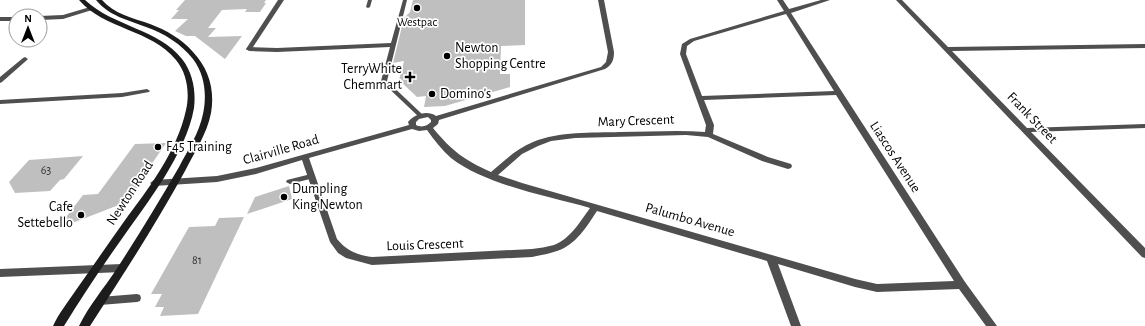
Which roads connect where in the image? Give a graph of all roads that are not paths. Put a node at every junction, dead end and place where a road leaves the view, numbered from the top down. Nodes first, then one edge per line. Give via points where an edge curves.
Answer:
1 (82, 0) edge
2 (99, 0) edge
3 (281, 0) edge
4 (370, 0) edge
5 (405, 0) edge
6 (601, 0) edge
7 (780, 0) edge
8 (827, 0) edge
9 (899, 0) edge
10 (368, 7) dead end
11 (90, 9) junction
12 (788, 12) junction
13 (48, 18) edge
14 (393, 45) junction
15 (1145, 46) edge
16 (249, 49) joint
17 (947, 49) junction
18 (25, 59) dead end
19 (0, 81) edge
20 (147, 91) dead end
21 (838, 93) junction
22 (700, 98) junction
23 (0, 102) edge
24 (421, 116) junction
25 (435, 119) junction
26 (413, 126) junction
27 (1145, 126) edge
28 (429, 128) junction
29 (1025, 130) junction
30 (709, 135) junction
31 (305, 157) junction
32 (788, 166) dead end
33 (311, 176) junction
34 (492, 176) junction
35 (175, 182) junction
36 (290, 182) dead end
37 (154, 183) junction
38 (595, 207) junction
39 (1145, 254) edge
40 (771, 258) junction
41 (122, 268) junction
42 (96, 269) junction
43 (0, 272) edge
44 (962, 285) junction
45 (137, 298) dead end
46 (100, 301) junction
47 (58, 326) edge
48 (84, 326) edge
49 (796, 326) edge
50 (992, 326) edge

1 - 11 main road, Newton Road
2 - 35 main road via 115,12 155,28 183,44 197,60 208,81 207,115 193,149
3 - 16 street
4 - 10 lane
5 - 14 lane
6 - 25 street via 611,52 609,64
7 - 12 street, Liascos Avenue
8 - 12 street
9 - 17 street, Frank Street
11 - 13 lane via 63,17
11 - 37 main road, Newton Road via 167,48 185,67 191,90 186,124 175,149
12 - 21 street, Liascos Avenue
12 - 22 street via 692,40 684,45 684,54
14 - 16 lane
14 - 24 lane via 384,81
15 - 17 street
17 - 29 street, Frank Street
18 - 19 street
20 - 23 street via 122,95
21 - 22 street
21 - 44 street, Liascos Avenue
22 - 30 street via 710,125
24 - 25 street via 429,115
24 - 26 street via 414,119
25 - 28 street via 434,125
26 - 28 street
26 - 31 street, Clairville Road
27 - 29 street
28 - 34 street, Palumbo Avenue via 445,148 459,160
29 - 39 street, Frank Street
30 - 32 street, Mary Crescent
30 - 34 street, Mary Crescent via 686,133 550,139 519,152
31 - 33 street, Louis Crescent
31 - 35 street, Clairville Road via 234,176
33 - 36 lane
33 - 38 street, Louis Crescent via 333,240 340,250 352,258 372,260 532,253 558,247 576,232
34 - 38 street, Palumbo Avenue
35 - 37 street, Clairville Road
35 - 41 main road
37 - 42 main road, Newton Road
38 - 40 street, Palumbo Avenue
40 - 44 street, Palumbo Avenue via 877,288
40 - 49 street
41 - 42 street
41 - 46 main road
42 - 43 street
42 - 47 main road, Newton Road
44 - 50 street, Liascos Avenue
45 - 46 lane
46 - 48 main road

